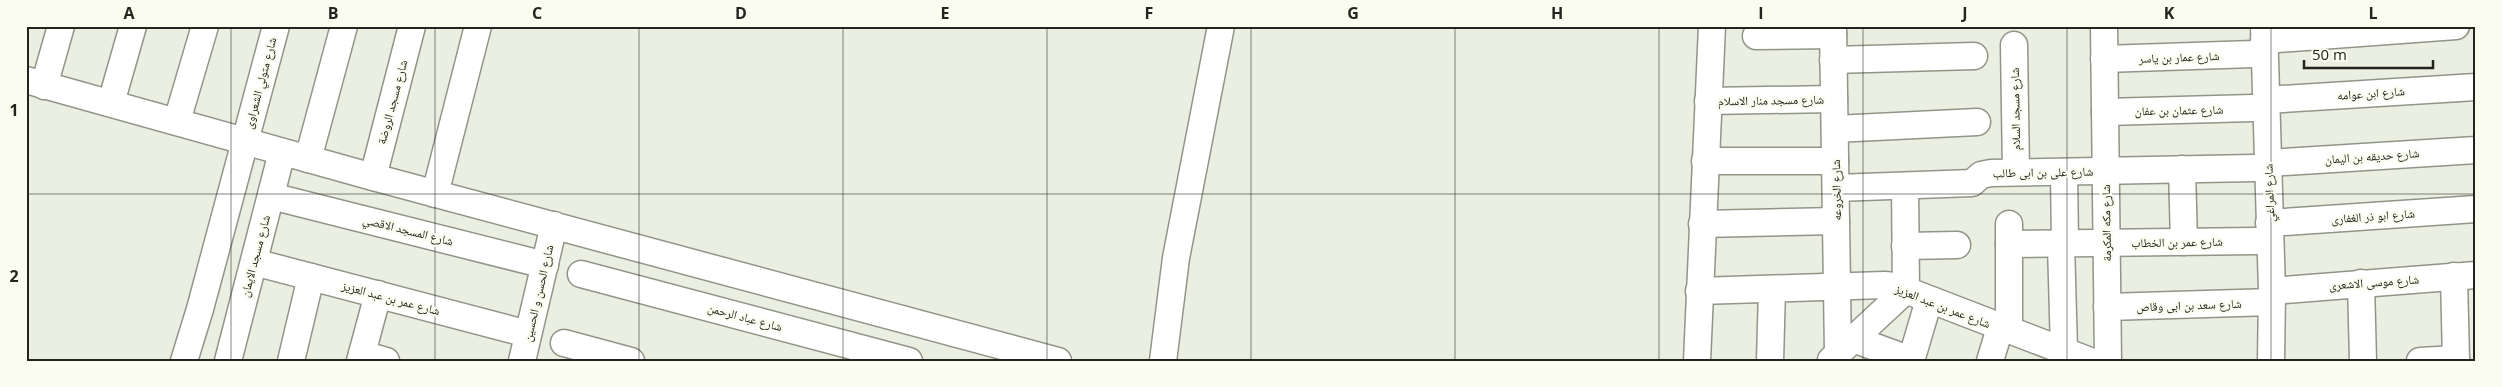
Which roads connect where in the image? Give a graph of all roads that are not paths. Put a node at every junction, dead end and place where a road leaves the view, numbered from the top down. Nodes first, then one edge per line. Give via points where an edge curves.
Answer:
1 (61, 26) edge
2 (133, 26) edge
3 (205, 26) edge
4 (276, 26) edge
5 (344, 26) edge
6 (412, 26) edge
7 (478, 26) edge
8 (1221, 26) edge
9 (1712, 26) edge
10 (2104, 26) edge
11 (2456, 26) edge
12 (1756, 36) dead end
13 (2258, 37) edge
14 (1833, 41) edge
15 (2014, 46) dead end
16 (1974, 56) dead end
17 (2104, 59) junction
18 (35, 83) edge
19 (2476, 87) edge
20 (1834, 98) junction
21 (1708, 100) junction
22 (111, 103) junction
23 (2260, 104) junction
24 (2105, 112) junction
25 (177, 121) junction
26 (1977, 122) dead end
27 (1835, 129) junction
28 (245, 140) junction
29 (2476, 150) edge
30 (282, 152) junction
31 (308, 159) junction
32 (1705, 161) junction
33 (1835, 161) junction
34 (2261, 166) junction
35 (2182, 169) junction
36 (2106, 171) junction
37 (2016, 172) junction
38 (2064, 172) junction
39 (373, 177) junction
40 (1905, 186) junction
41 (1836, 188) junction
42 (435, 194) junction
43 (271, 196) junction
44 (2476, 209) edge
45 (1836, 221) junction
46 (1702, 224) junction
47 (554, 225) junction
48 (2263, 232) junction
49 (2184, 242) junction
50 (1957, 244) dead end
51 (2063, 244) junction
52 (2106, 244) junction
53 (1905, 246) junction
54 (254, 262) junction
55 (545, 265) junction
56 (581, 274) dead end
57 (2465, 276) edge
58 (310, 277) junction
59 (2361, 283) junction
60 (1837, 286) junction
61 (1772, 289) junction
62 (1699, 290) junction
63 (378, 294) junction
64 (1918, 295) junction
65 (2267, 298) junction
66 (2107, 307) junction
67 (2004, 330) junction
68 (528, 334) junction
69 (564, 343) dead end
70 (2064, 350) junction
71 (1841, 351) edge
72 (846, 353) edge
73 (369, 359) edge
74 (1911, 360) edge
75 (2456, 360) edge
76 (184, 361) edge
77 (228, 361) edge
78 (291, 361) edge
79 (522, 361) edge
80 (631, 361) edge
81 (909, 361) edge
82 (1058, 361) edge
83 (1163, 361) edge
84 (1697, 361) edge
85 (1770, 361) edge
86 (1990, 361) edge
87 (2090, 361) edge
88 (2108, 361) edge
89 (2258, 361) edge
90 (2272, 361) edge
91 (2363, 361) edge
92 (2420, 361) edge

1 - 18 street
2 - 22 street
3 - 25 street
4 - 28 street, شارع متولي الشعراوى
5 - 31 street
6 - 39 street, شارع مسجد الروضة
7 - 42 street
8 - 83 street via 1176,258
9 - 21 street
10 - 17 street, شارع مكه المكرمة
11 - 13 street, شارع عمار بن ياسر
12 - 14 street
13 - 17 street, شارع عمار بن ياسر
13 - 23 street, شارع المراغي
14 - 16 street
14 - 20 street, شارع الخروعه
15 - 37 street, شارع مسجد السلام
17 - 24 street, شارع مكه المكرمة
18 - 22 street
19 - 23 street, شارع ابن عوامه
20 - 21 street, شارع مسجد منار الاسلام
20 - 27 street, شارع الخروعه
21 - 32 street
22 - 25 street
23 - 24 street, شارع عثمان بن عفان
23 - 34 street, شارع المراغي
24 - 36 street, شارع مكه المكرمة
25 - 28 street
26 - 27 street
27 - 33 street, شارع الخروعه
28 - 30 street
28 - 76 street, شارع متولي الشعراوى
29 - 34 street, شارع حديقه بن اليمان
30 - 31 street
30 - 43 street, شارع مسجد الايمان
31 - 39 street
32 - 33 street
32 - 46 street
33 - 41 street, شارع الخروعه
34 - 35 street, شارع على بن ابى طالب
34 - 48 street, شارع المراغي
35 - 36 street, شارع على بن ابى طالب
35 - 49 street
36 - 38 street, شارع على بن ابى طالب
36 - 52 street, شارع مكه المكرمة
37 - 38 street, شارع على بن ابى طالب
37 - 40 street, شارع على بن ابى طالب via 1985,173 1972,183
38 - 51 street
39 - 42 street
40 - 41 street, شارع على بن ابى طالب
40 - 53 street
41 - 45 street, شارع الخروعه
42 - 47 street
43 - 54 street, شارع مسجد الايمان
43 - 55 street, شارع المسجد الاقصي
44 - 48 street, شارع ابو ذر الغفارى
45 - 46 street
45 - 60 street, شارع الخروعه
46 - 62 street
47 - 55 street, شارع الحسن و الحسين
47 - 82 street
48 - 49 street, شارع عمر بن الخطاب
48 - 65 street, شارع المراغي
49 - 52 street, شارع عمر بن الخطاب
50 - 53 street
51 - 52 street, شارع عمر بن الخطاب
51 - 67 street, شارع عمر بن الخطاب via 2009,234
51 - 70 street
52 - 66 street, شارع مكه المكرمة
53 - 64 street
54 - 58 street, شارع عمر بن عبد العزيز
54 - 77 street, شارع مسجد الايمان
55 - 68 street, شارع الحسن و الحسين
56 - 72 street, شارع عباد الرحمن
57 - 59 street, شارع موسى الاشعرى
57 - 75 street
58 - 63 street, شارع عمر بن عبد العزيز
58 - 78 street
59 - 65 street, شارع موسى الاشعرى
59 - 91 street
60 - 61 street, شارع عمر بن عبد العزيز
60 - 64 street, شارع عمر بن عبد العزيز via 1884,285
60 - 71 street, شارع الخروعه
61 - 62 street, شارع عمر بن عبد العزيز
61 - 85 street
62 - 84 street
63 - 68 street, شارع عمر بن عبد العزيز
63 - 73 street
64 - 67 street, شارع عمر بن عبد العزيز
64 - 71 street
64 - 74 street
65 - 66 street, شارع سعد بن ابى وقاص
65 - 89 street, شارع المراغي
65 - 90 street, شارع المراغي
66 - 88 street, شارع مكه المكرمة
67 - 70 street, شارع عمر بن عبد العزيز
67 - 86 street
68 - 79 street, شارع الحسن و الحسين
69 - 80 street
70 - 87 street, شارع عمر بن عبد العزيز
71 - 74 street
72 - 81 street, شارع عباد الرحمن
75 - 92 street

